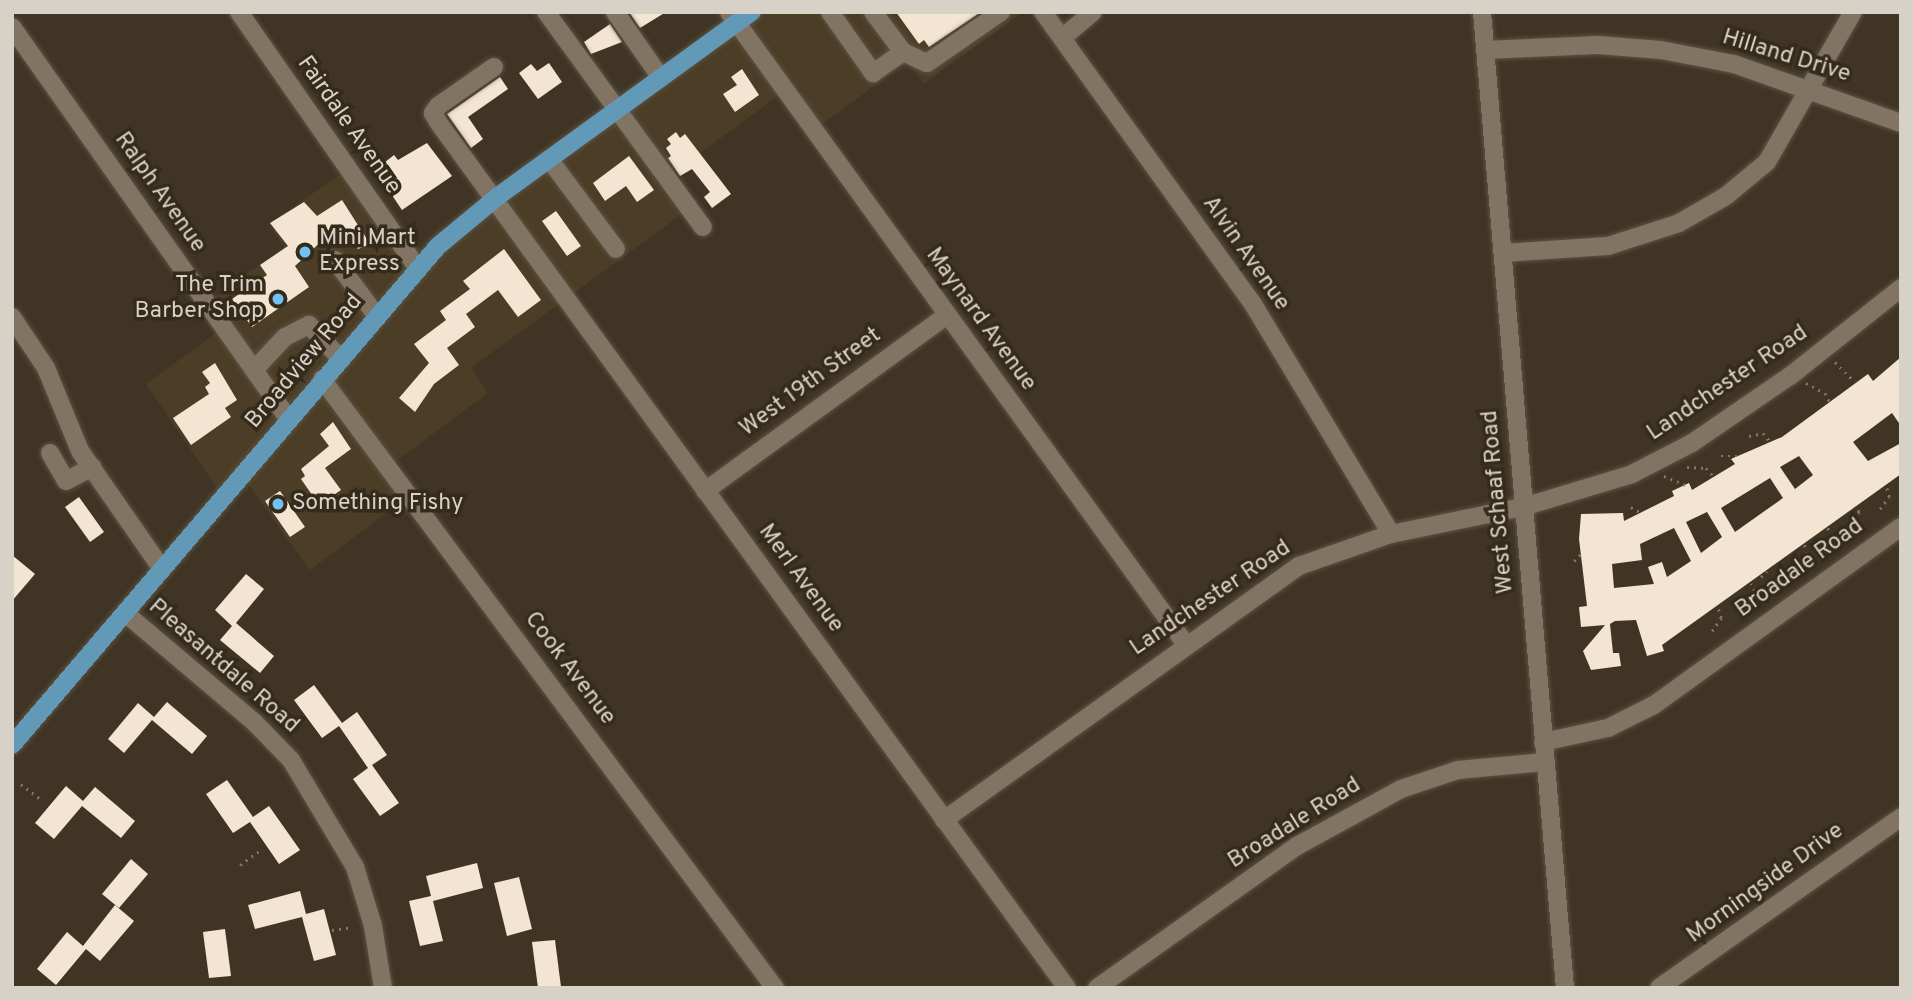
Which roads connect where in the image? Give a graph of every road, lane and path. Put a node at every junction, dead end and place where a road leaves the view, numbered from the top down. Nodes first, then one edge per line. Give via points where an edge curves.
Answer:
1 (239, 12) edge
2 (546, 12) edge
3 (615, 12) edge
4 (830, 12) edge
5 (873, 12) edge
6 (1000, 12) edge
7 (1043, 12) edge
8 (1093, 12) edge
9 (1482, 12) edge
10 (1853, 12) edge
11 (740, 16) edge
12 (12, 27) edge
13 (1062, 38) junction
14 (1485, 50) junction
15 (903, 52) junction
16 (494, 67) dead end
17 (662, 78) junction
18 (1809, 88) junction
19 (616, 111) junction
20 (1901, 123) edge
21 (549, 159) junction
22 (497, 197) junction
23 (703, 227) dead end
24 (616, 249) dead end
25 (1503, 253) junction
26 (335, 260) dead end
27 (417, 267) junction
28 (1901, 288) edge
29 (376, 315) junction
30 (946, 316) junction
31 (12, 317) edge
32 (340, 358) junction
33 (1835, 362) dead end
34 (254, 370) junction
35 (322, 379) junction
36 (1854, 382) dead end
37 (1806, 383) dead end
38 (1829, 402) dead end
39 (289, 420) junction
40 (1749, 436) dead end
41 (1770, 441) dead end
42 (50, 453) dead end
43 (1721, 456) dead end
44 (1737, 456) dead end
45 (92, 467) junction
46 (1687, 467) dead end
47 (1660, 475) dead end
48 (1714, 477) dead end
49 (1685, 485) dead end
50 (1886, 486) dead end
51 (705, 491) junction
52 (1523, 507) junction
53 (1631, 507) dead end
54 (1854, 507) dead end
55 (1880, 509) dead end
56 (1640, 512) dead end
57 (1848, 523) dead end
58 (1901, 527) edge
59 (1828, 528) dead end
60 (1391, 534) junction
61 (1804, 544) dead end
62 (1581, 554) dead end
63 (1832, 560) dead end
64 (1574, 561) dead end
65 (1796, 567) dead end
66 (162, 569) junction
67 (1767, 571) dead end
68 (1761, 577) dead end
69 (1751, 584) dead end
70 (1718, 608) dead end
71 (1744, 612) dead end
72 (125, 613) junction
73 (1712, 631) dead end
74 (1185, 643) junction
75 (1543, 742) junction
76 (12, 745) edge
77 (1545, 762) junction
78 (21, 784) dead end
79 (40, 799) dead end
80 (1901, 817) edge
81 (944, 820) junction
82 (259, 851) dead end
83 (240, 865) dead end
84 (353, 927) dead end
85 (332, 930) dead end
86 (383, 988) edge
87 (775, 988) edge
88 (1067, 988) edge
89 (1097, 988) edge
90 (1565, 988) edge
91 (1659, 988) edge

1 - 27 street, Fairdale Avenue
2 - 19 street
3 - 17 street
4 - 15 street via 873,73
5 - 15 street
6 - 15 street via 935,60 923,63
7 - 13 street, Alvin Avenue
8 - 13 street
9 - 14 street, West Schaaf Road
10 - 18 street
11 - 17 main road, Broadview Road
11 - 30 street, Maynard Avenue
12 - 34 street, Ralph Avenue
13 - 60 street, Alvin Avenue via 1253,304
14 - 18 street, Hilland Drive via 1598,46 1661,50 1734,64
14 - 25 street, West Schaaf Road
16 - 22 street, Merl Avenue via 433,113
17 - 19 main road, Broadview Road
18 - 20 street, Hilland Drive
18 - 25 street via 1767,162 1726,196 1679,223 1608,246
19 - 21 main road, Broadview Road
19 - 23 street
21 - 22 main road, Broadview Road
21 - 24 street
22 - 27 main road, Broadview Road
22 - 51 street, Merl Avenue
25 - 52 street, West Schaaf Road
26 - 29 street
27 - 29 main road, Broadview Road
28 - 52 street, Landchester Road via 1790,376 1692,443 1632,474
29 - 32 main road, Broadview Road
30 - 51 street, West 19th Street
30 - 74 street, Maynard Avenue
31 - 45 street via 39,355 72,435
32 - 34 street via 309,325 285,337
32 - 35 main road, Broadview Road
33 - 36 path
34 - 39 street, Ralph Avenue
35 - 39 main road, Broadview Road
35 - 87 street, Cook Avenue
37 - 38 path via 1825,393
39 - 66 main road, Broadview Road
40 - 41 path via 1763,433
42 - 45 street via 66,481
43 - 44 path
45 - 66 street
46 - 48 path via 1706,468
47 - 49 path
50 - 55 path via 1888,497
51 - 81 street, Merl Avenue
52 - 60 street, Landchester Road
52 - 75 street, West Schaaf Road
53 - 56 path
54 - 57 path via 1858,512
58 - 75 street, Broadale Road via 1654,705 1608,728
59 - 63 path via 1838,555
60 - 74 street, Landchester Road via 1298,566
61 - 65 path via 1806,554
62 - 64 path
66 - 72 main road, Broadview Road
67 - 68 path
69 - 71 path via 1754,591
70 - 73 path via 1721,618
72 - 76 main road, Broadview Road
72 - 86 street, Pleasantdale Road via 255,723 291,760 355,867 370,916
74 - 81 street, Landchester Road
75 - 77 street, West Schaaf Road
77 - 89 street, Broadale Road via 1458,771 1401,789 1297,846
77 - 90 street, West Schaaf Road
78 - 79 path
80 - 91 street, Morningside Drive
81 - 88 street, Merl Avenue
82 - 83 path
84 - 85 path

